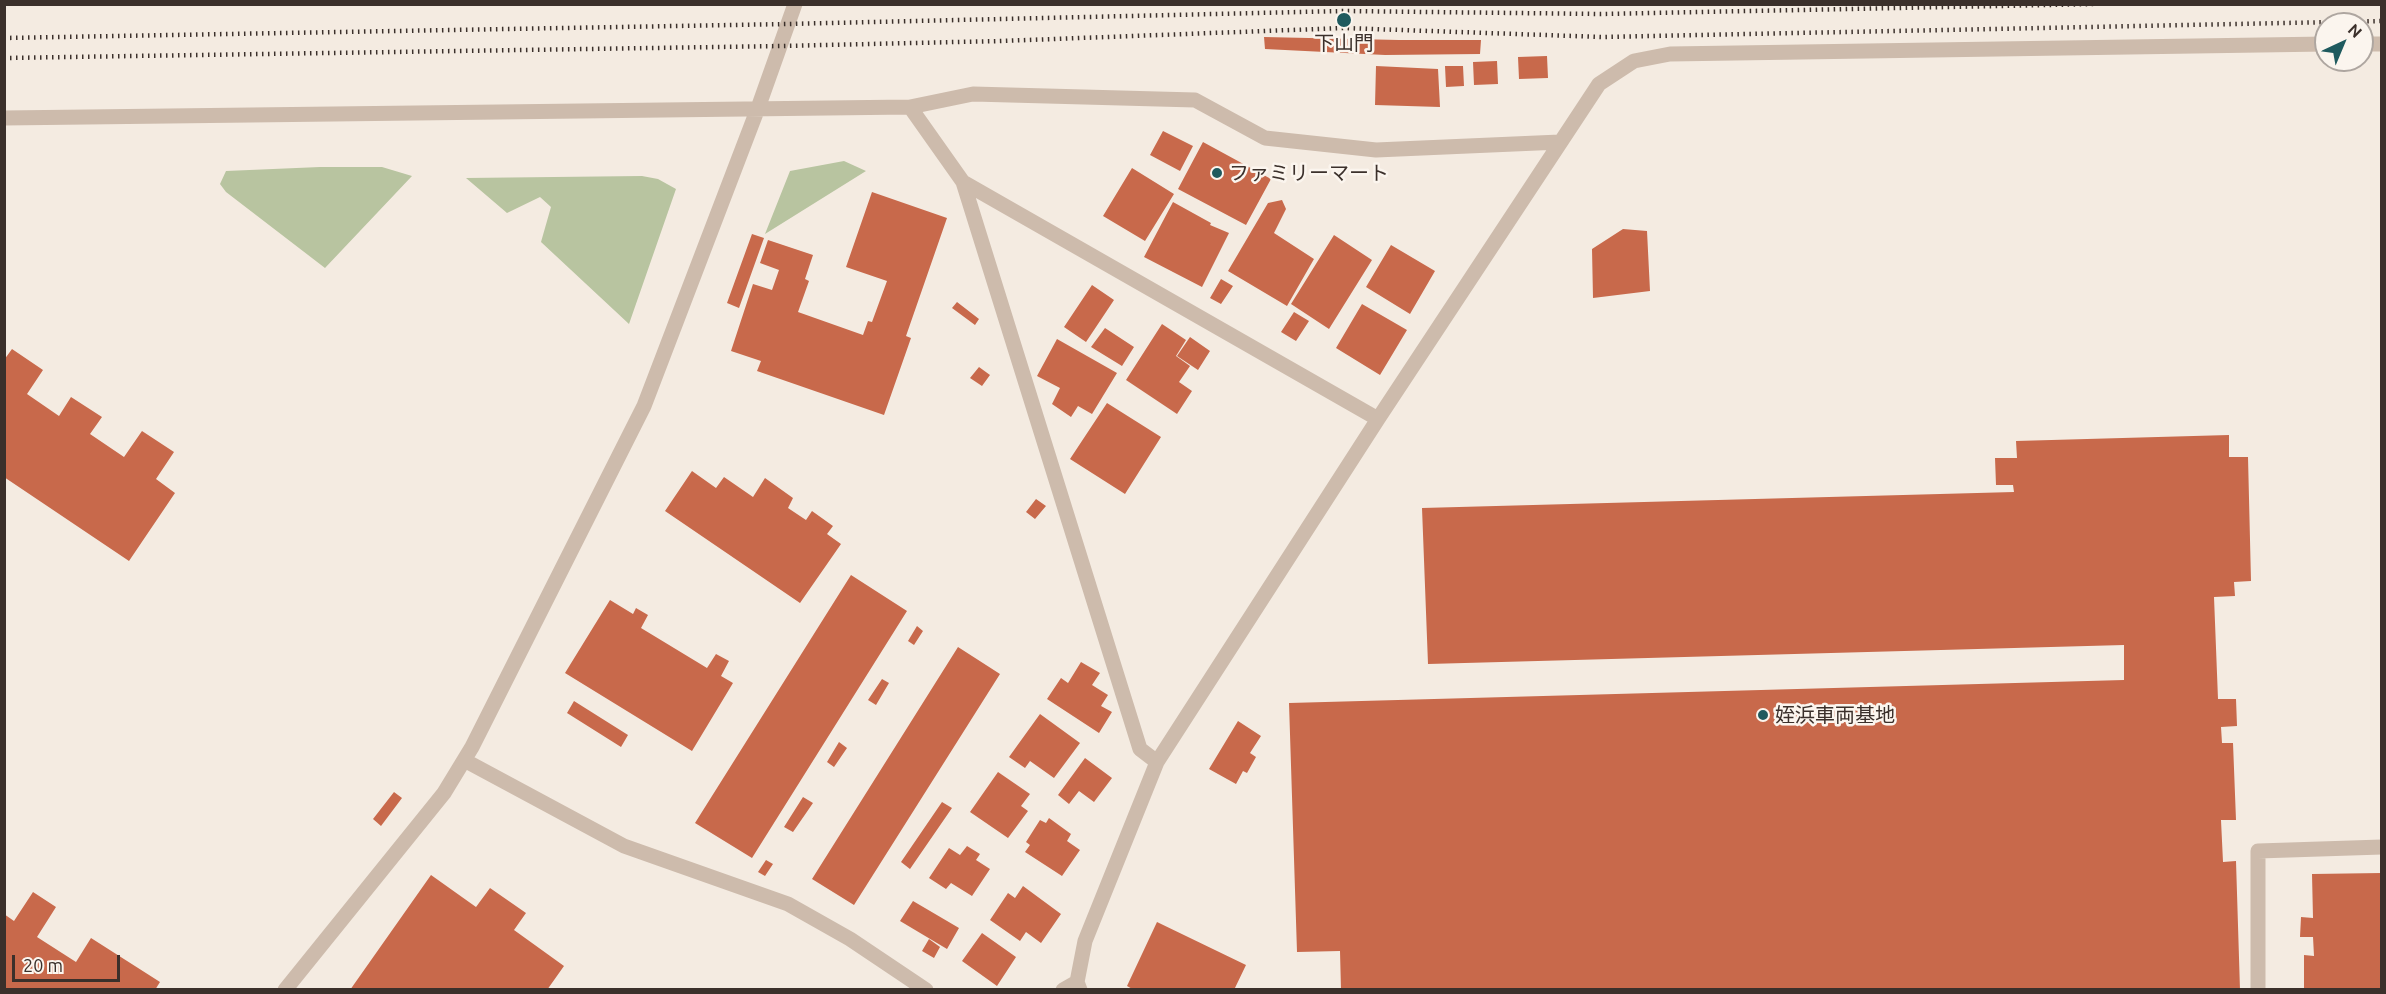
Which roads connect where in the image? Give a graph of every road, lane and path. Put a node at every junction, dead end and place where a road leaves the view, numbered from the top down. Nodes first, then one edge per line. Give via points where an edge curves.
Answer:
1 (795, 4) edge
2 (2314, 44) edge
3 (910, 107) junction
4 (758, 108) junction
5 (4, 118) edge
6 (1560, 142) junction
7 (963, 182) junction
8 (1378, 419) junction
9 (464, 760) junction
10 (1157, 762) junction
11 (2382, 847) edge
12 (1078, 986) edge
13 (285, 990) edge
14 (926, 990) edge
15 (1063, 990) edge
16 (2258, 990) edge

1 - 4 street
2 - 6 street via 1670,54 1634,61 1599,84
3 - 4 street
3 - 6 street via 973,94 1195,100 1265,138 1376,150
3 - 7 street
4 - 5 street
4 - 9 street via 644,406
6 - 8 street
7 - 8 street
7 - 10 street via 1140,749
8 - 10 street
9 - 13 street via 444,793
9 - 14 street via 624,846 788,904 850,939
10 - 12 street via 1085,941
11 - 16 street via 2258,851
12 - 15 street

